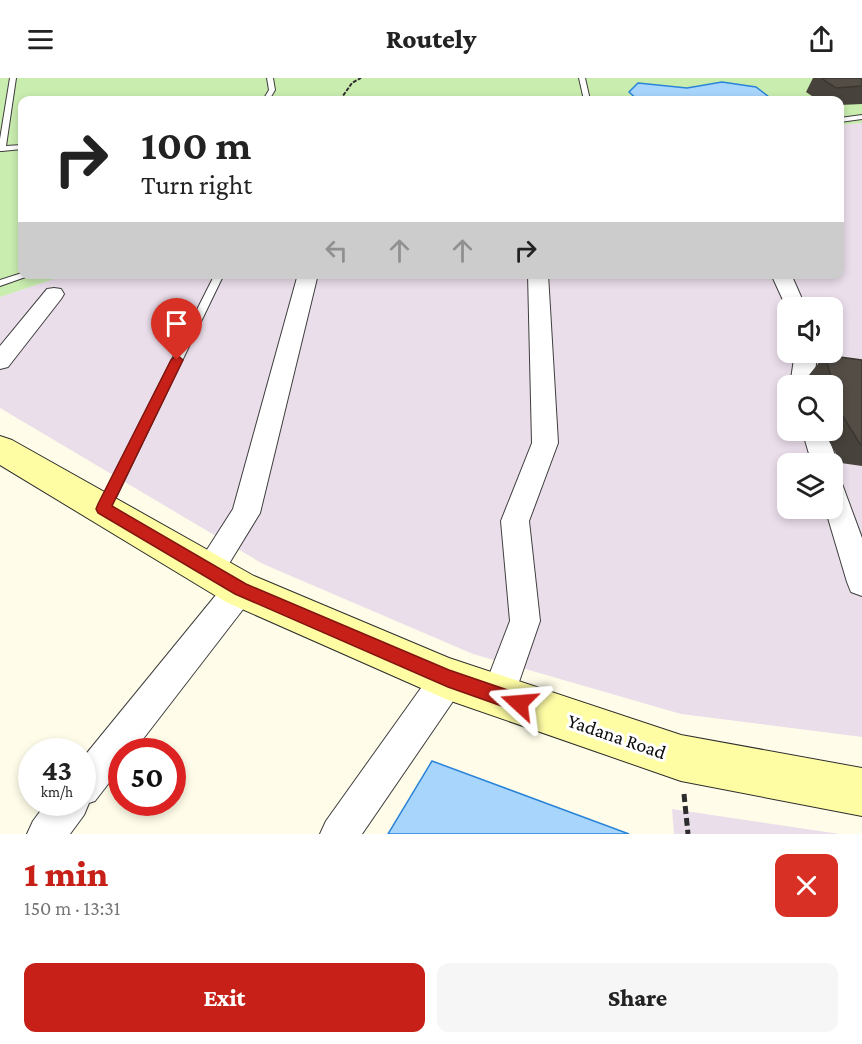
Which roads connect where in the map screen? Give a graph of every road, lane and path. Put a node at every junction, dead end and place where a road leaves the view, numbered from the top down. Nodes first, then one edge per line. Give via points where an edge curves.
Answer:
1 (13, 78) edge
2 (270, 78) edge
3 (361, 78) edge
4 (582, 78) edge
5 (268, 96) edge
6 (343, 96) edge
7 (586, 96) edge
8 (862, 117) edge
9 (844, 119) edge
10 (1, 137) edge
11 (18, 148) edge
12 (1, 152) edge
13 (18, 278) edge
14 (218, 279) edge
15 (307, 279) edge
16 (538, 279) edge
17 (783, 279) edge
18 (0, 283) edge
19 (54, 294) dead end
20 (791, 297) edge
21 (0, 361) edge
22 (0, 449) edge
23 (103, 509) junction
24 (842, 519) edge
25 (225, 580) junction
26 (862, 582) edge
27 (448, 679) junction
28 (498, 696) junction
29 (96, 768) edge
30 (862, 792) edge
31 (60, 816) edge
32 (46, 834) edge
33 (339, 834) edge

1 - 10 lane
2 - 5 lane via 272,90
3 - 6 path
4 - 7 lane
8 - 9 lane
10 - 12 lane
11 - 12 lane
13 - 18 lane
14 - 23 lane
15 - 25 street
16 - 28 street via 544,443 515,521 525,621
17 - 20 street
19 - 21 street
22 - 23 main road, Yadana Road
23 - 25 main road, Yadana Road
24 - 26 street
25 - 27 main road, Yadana Road
25 - 29 street
27 - 28 main road, Yadana Road
27 - 33 street
28 - 30 main road, Yadana Road via 681,758
31 - 32 street

